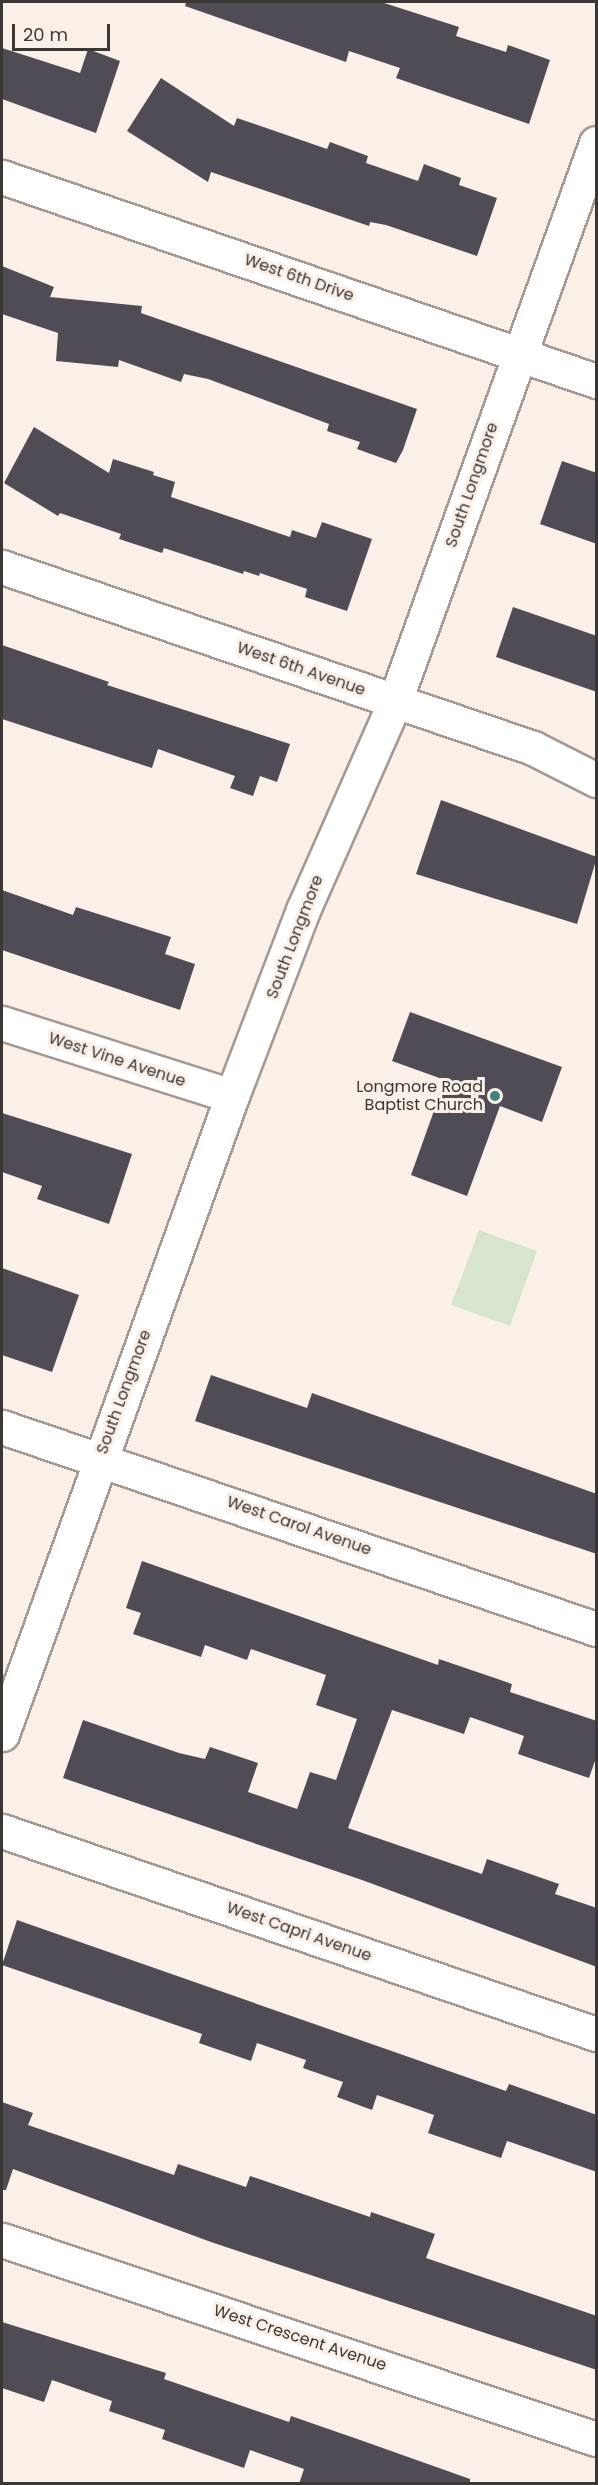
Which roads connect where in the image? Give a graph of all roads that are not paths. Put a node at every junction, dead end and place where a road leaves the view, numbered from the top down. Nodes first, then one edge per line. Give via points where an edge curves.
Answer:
1 (597, 143) edge
2 (2, 177) edge
3 (518, 353) junction
4 (597, 381) edge
5 (2, 567) edge
6 (395, 701) junction
7 (597, 780) edge
8 (2, 1023) edge
9 (232, 1096) junction
10 (2, 1426) edge
11 (100, 1458) junction
12 (597, 1629) edge
13 (2, 1734) edge
14 (2, 1831) edge
15 (597, 2034) edge
16 (2, 2240) edge
17 (597, 2439) edge

1 - 3 street, South Longmore
2 - 3 street, West 6th Drive
3 - 4 street, West 6th Drive
3 - 6 street, South Longmore
5 - 6 street, West 6th Avenue
6 - 7 street, West 6th Avenue via 533,748
6 - 9 street, South Longmore via 303,910
8 - 9 street, West Vine Avenue
9 - 11 street, South Longmore
10 - 11 street, West Carol Avenue
11 - 12 street, West Carol Avenue
11 - 13 street, South Longmore
14 - 15 street, West Capri Avenue
16 - 17 street, West Crescent Avenue

